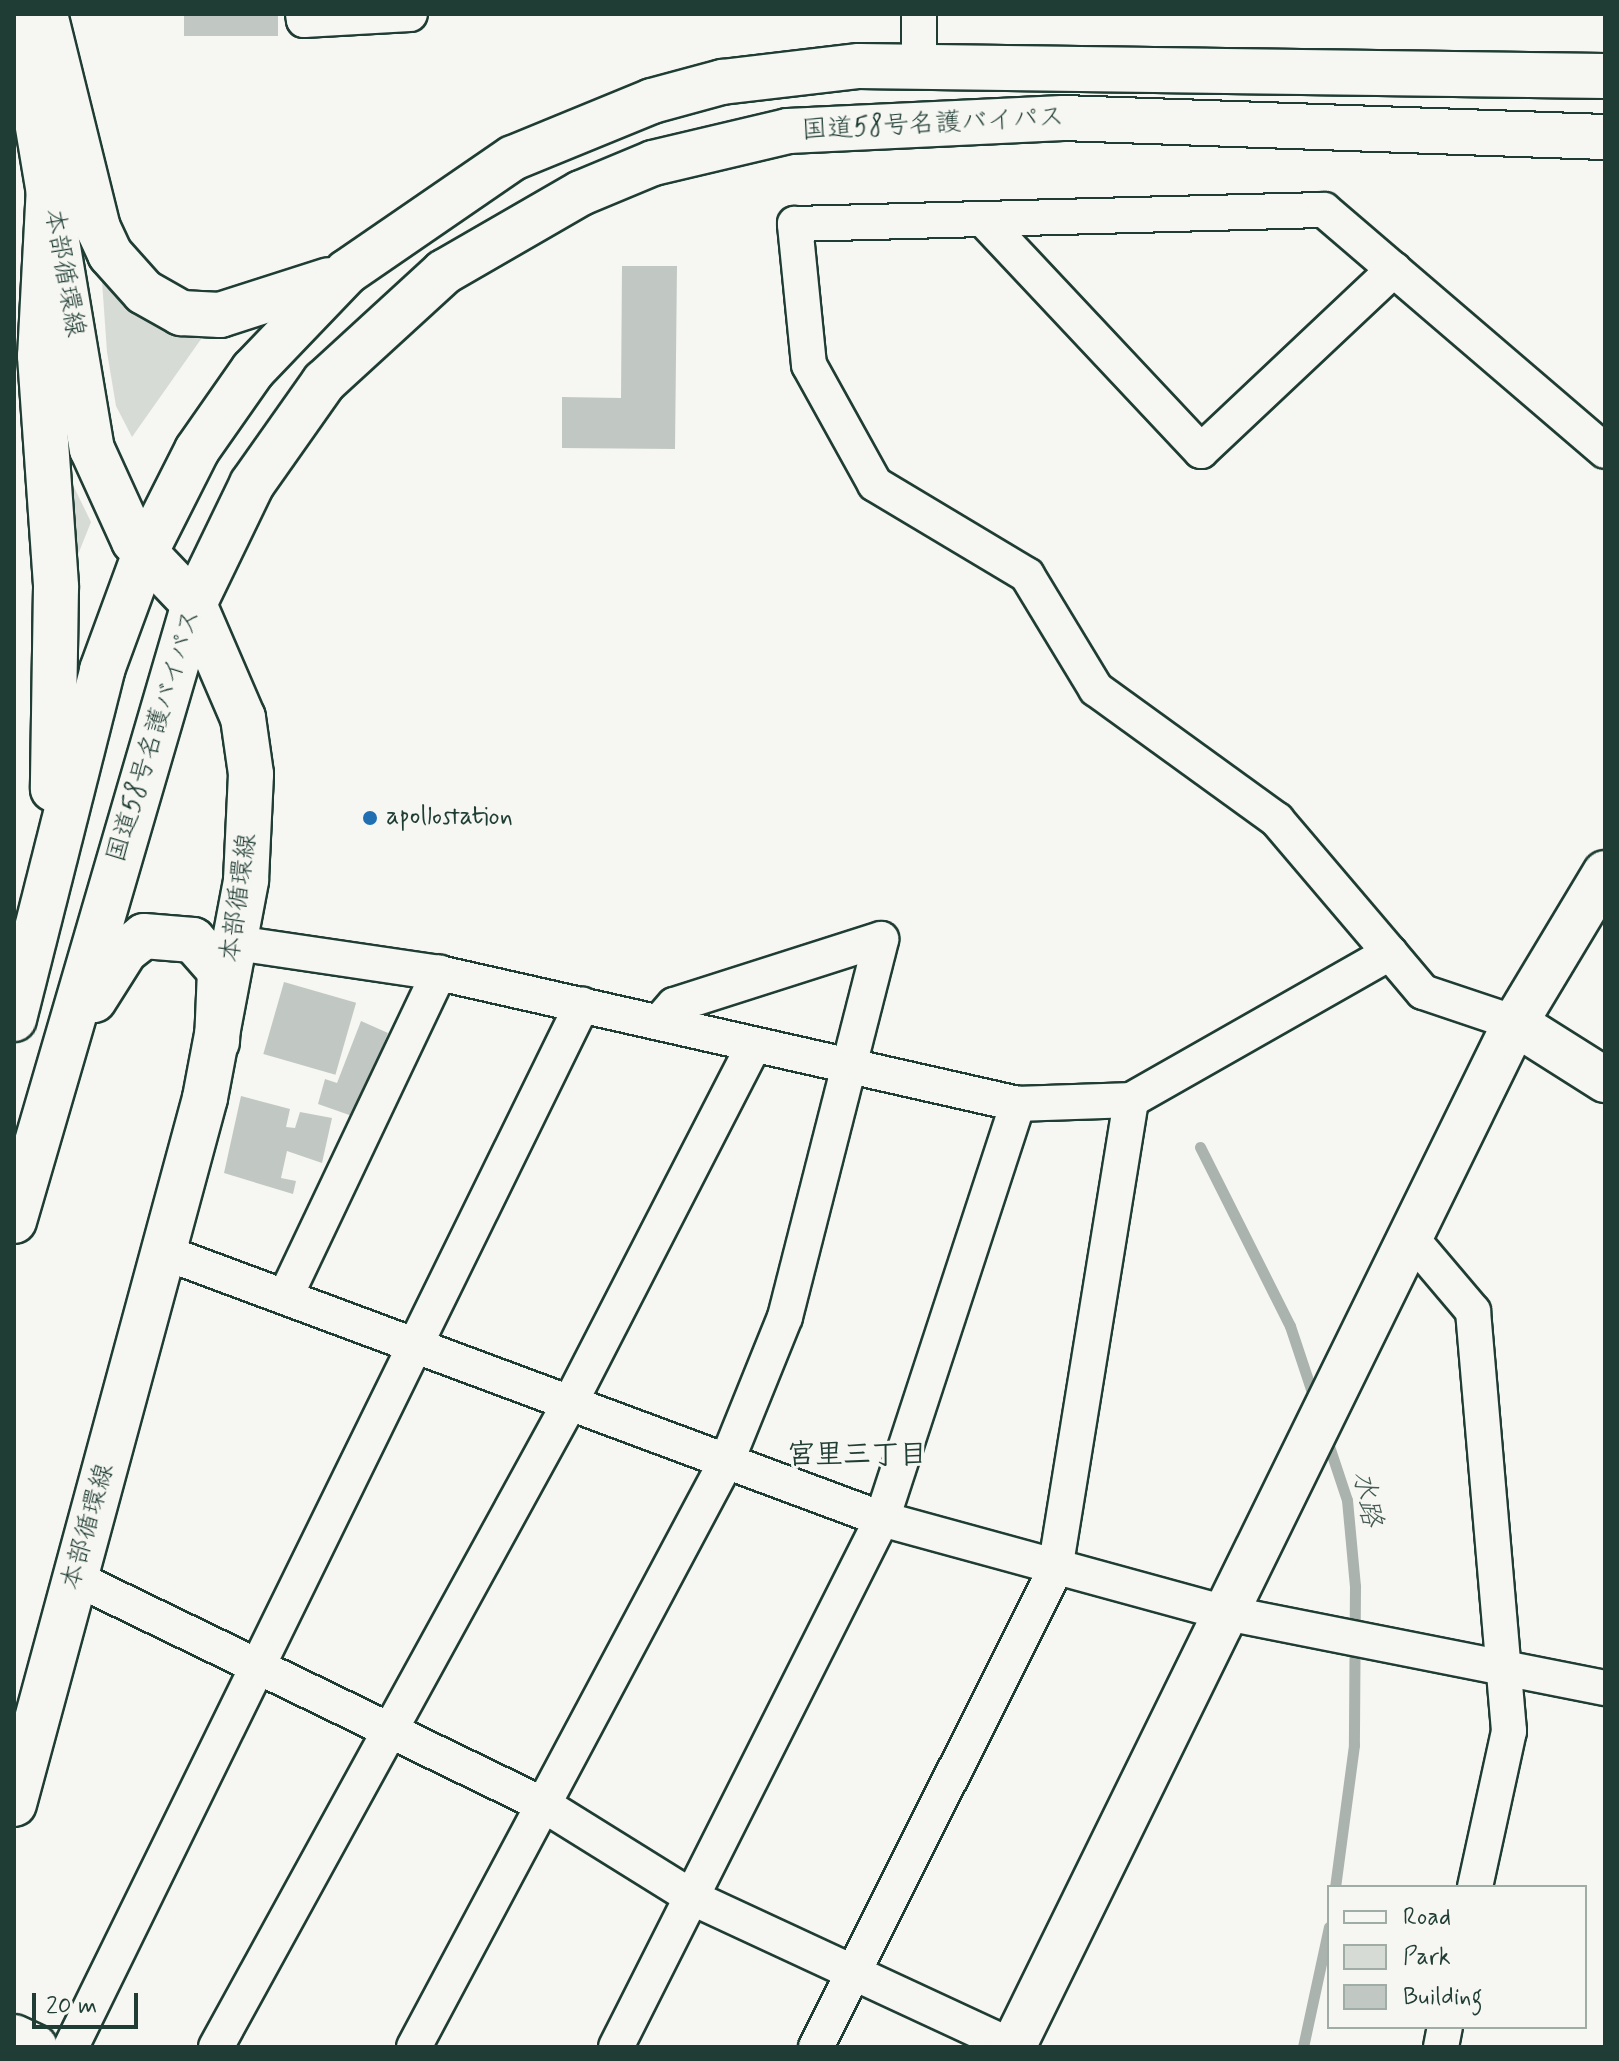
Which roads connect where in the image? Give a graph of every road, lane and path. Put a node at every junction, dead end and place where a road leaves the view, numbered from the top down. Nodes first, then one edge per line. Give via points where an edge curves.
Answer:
1 (19, 14) edge
2 (45, 14) edge
3 (303, 14) edge
4 (410, 14) edge
5 (919, 14) edge
6 (919, 62) junction
7 (1605, 76) edge
8 (1605, 137) edge
9 (49, 186) junction
10 (984, 220) junction
11 (1394, 269) junction
12 (347, 272) junction
13 (1605, 451) edge
14 (145, 553) junction
15 (194, 604) junction
16 (54, 852) junction
17 (1605, 873) edge
18 (236, 943) junction
19 (1390, 953) junction
20 (439, 973) junction
21 (582, 1005) junction
22 (14, 1019) edge
23 (659, 1022) junction
24 (1515, 1023) junction
25 (217, 1042) junction
26 (754, 1045) junction
27 (68, 1050) junction
28 (849, 1067) junction
29 (1605, 1080) edge
30 (1131, 1100) junction
31 (1018, 1104) junction
32 (14, 1221) edge
33 (1411, 1238) junction
34 (166, 1253) junction
35 (286, 1295) junction
36 (418, 1345) junction
37 (572, 1399) junction
38 (728, 1458) junction
39 (882, 1519) junction
40 (1055, 1570) junction
41 (75, 1578) junction
42 (1221, 1612) junction
43 (1502, 1664) junction
44 (258, 1666) junction
45 (1605, 1688) edge
46 (389, 1729) junction
47 (14, 1804) edge
48 (544, 1805) junction
49 (1475, 1885) edge
50 (695, 1899) junction
51 (852, 1976) junction
52 (14, 2037) edge
53 (35, 2047) edge
54 (71, 2047) edge
55 (216, 2047) edge
56 (414, 2047) edge
57 (616, 2047) edge
58 (816, 2047) edge
59 (1013, 2047) edge

1 - 9 main road, 本部循環線
2 - 12 main road via 98,228 110,254 144,292 181,313 220,315
3 - 4 street via 304,20
5 - 6 street
6 - 7 main road, 国道58号名護バイパス
6 - 12 main road, 国道58号名護バイパス via 798,71 652,101 513,158
8 - 15 main road, 国道58号名護バイパス via 962,118 788,131 653,163 515,228 444,272 361,343 252,484
9 - 14 main road, 本部循環線 via 92,449 112,502
9 - 16 main road via 40,356 56,587
10 - 11 street via 1324,210
10 - 11 street via 1201,451
10 - 19 street via 795,224 809,365 875,484 1027,575 1096,689 1277,820
11 - 13 street
12 - 14 main road, 国道58号名護バイパス via 253,370 197,450
14 - 15 main road, 本部循環線
14 - 16 main road, 国道58号名護バイパス via 102,670
15 - 18 main road, 本部循環線 via 229,673 251,774
15 - 27 main road, 国道58号名護バイパス via 125,825
16 - 22 main road, 国道58号名護バイパス
17 - 24 main road
18 - 20 street
18 - 25 main road, 本部循環線
19 - 24 street via 1423,992
19 - 30 street
20 - 21 street
20 - 35 street
21 - 23 street
21 - 36 street
23 - 26 street
23 - 28 street via 674,1005 881,939
24 - 29 main road
24 - 33 main road
25 - 27 main road via 220,971 213,956 193,940 161,935 144,936 125,951
25 - 34 main road, 本部循環線
26 - 28 street
26 - 37 street
27 - 32 main road, 国道58号名護バイパス
28 - 31 street
28 - 38 street via 785,1317
30 - 31 street
30 - 40 street
31 - 39 street
33 - 42 main road
33 - 43 street via 1473,1311
34 - 35 street
34 - 41 main road, 本部循環線
35 - 36 street
36 - 37 street
36 - 44 street
37 - 38 street
37 - 46 street
38 - 39 street
38 - 48 street
39 - 40 street
39 - 50 street
40 - 42 street
40 - 51 street
41 - 44 street
41 - 47 main road, 本部循環線
42 - 43 street
42 - 59 main road
43 - 45 street
43 - 49 street via 1509,1731
44 - 46 street
44 - 54 street
46 - 48 street
46 - 55 street
48 - 50 street
48 - 56 street
50 - 51 street
50 - 57 street
51 - 58 street
51 - 59 street
52 - 53 main road

